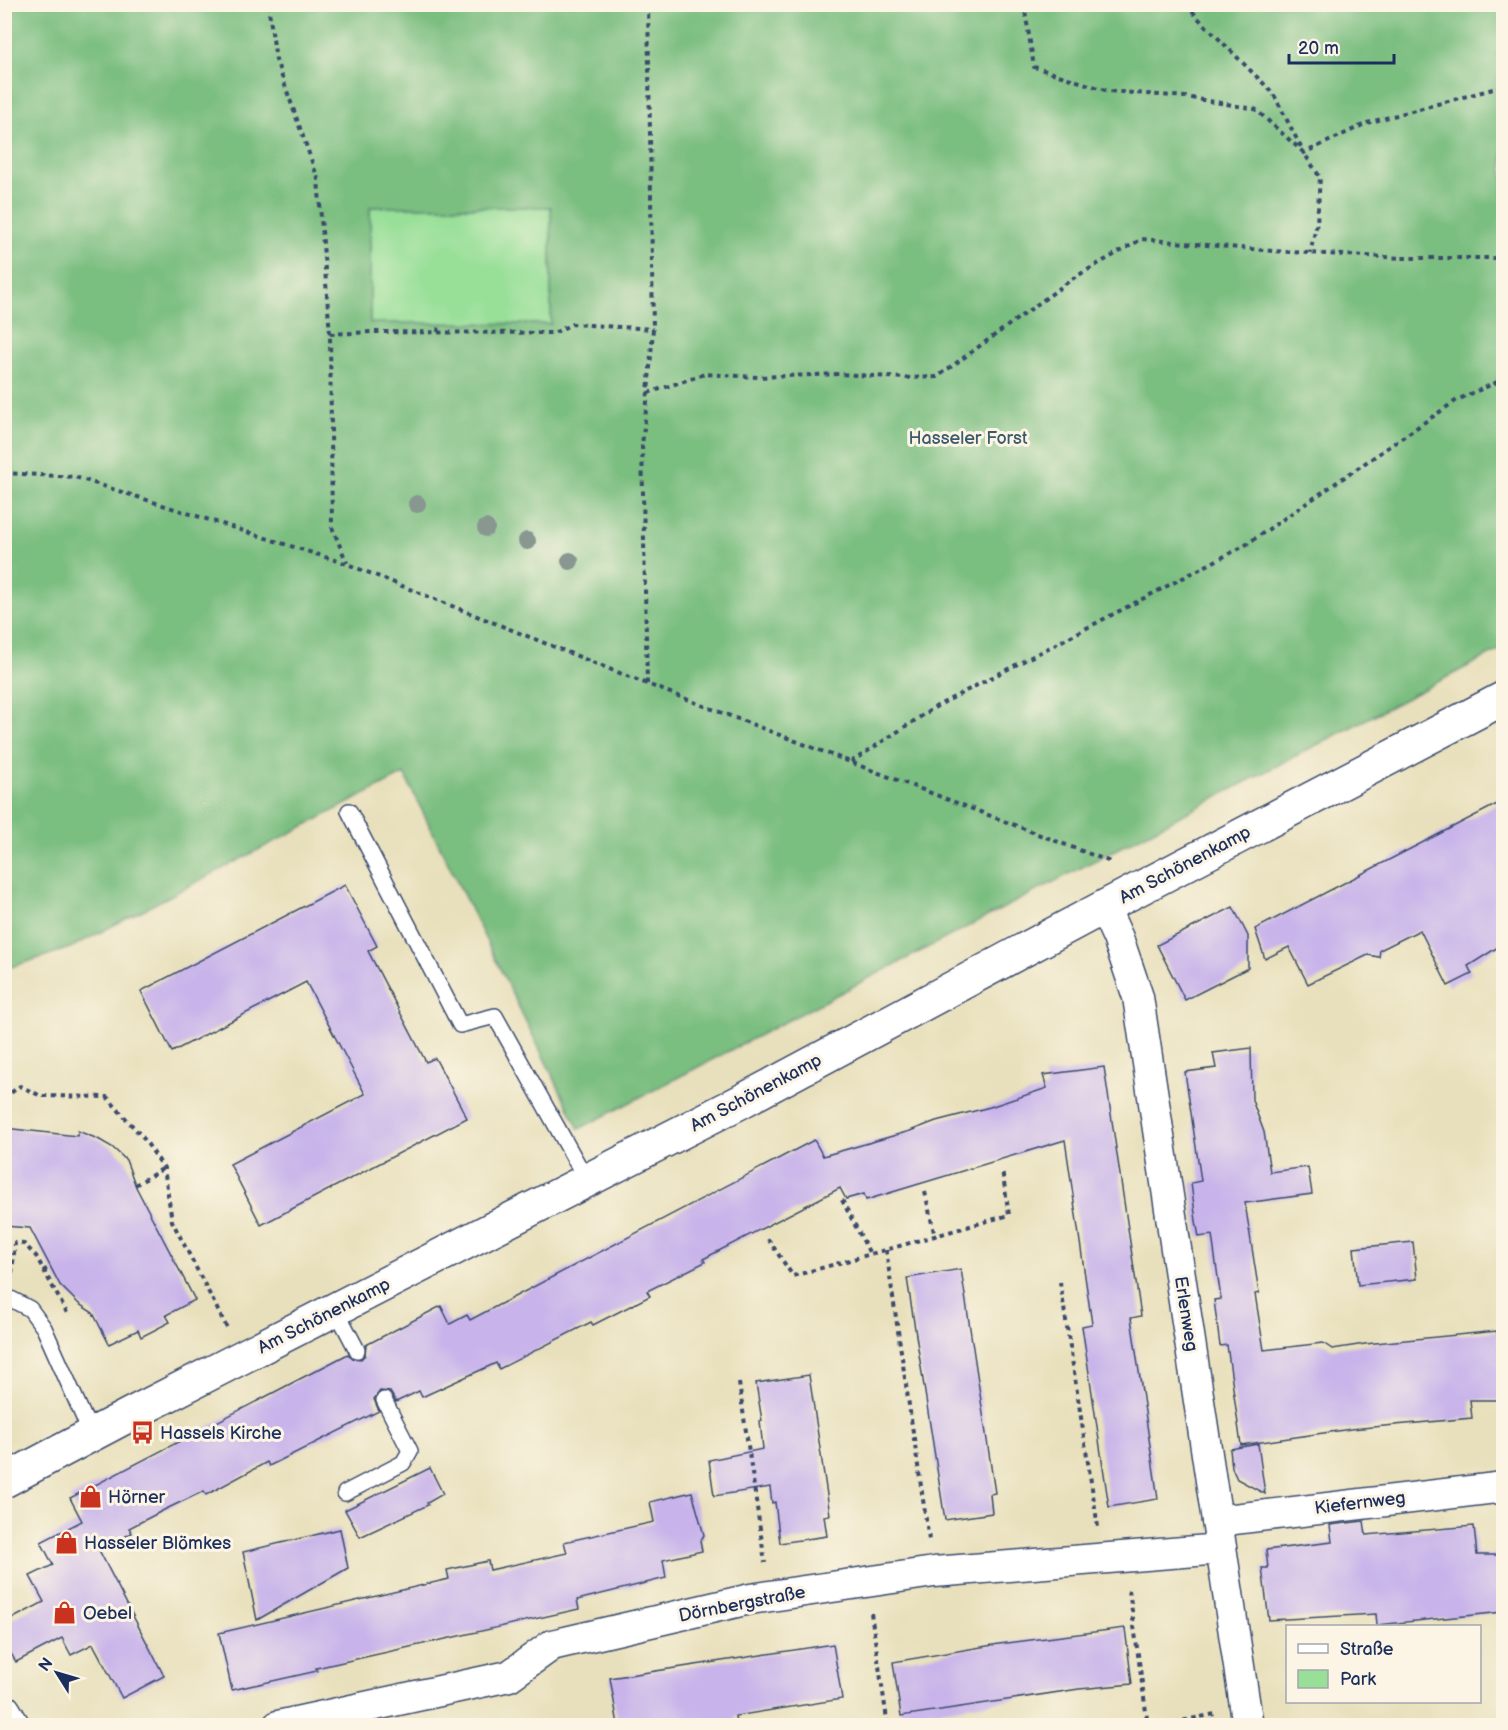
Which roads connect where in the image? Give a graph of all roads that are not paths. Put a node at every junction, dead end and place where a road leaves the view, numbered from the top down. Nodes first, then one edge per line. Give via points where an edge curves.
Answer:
1 (1503, 698) edge
2 (349, 811) dead end
3 (1116, 901) junction
4 (586, 1181) junction
5 (4, 1297) edge
6 (336, 1310) junction
7 (357, 1350) dead end
8 (384, 1400) dead end
9 (92, 1436) junction
10 (4, 1481) edge
11 (1503, 1487) edge
12 (345, 1493) dead end
13 (1219, 1535) junction
14 (4, 1711) edge
15 (1246, 1717) edge
16 (13, 1725) edge
17 (278, 1725) edge

1 - 3 main road, Am Schönenkamp
2 - 4 lane via 459,1025 495,1016
3 - 4 main road, Am Schönenkamp
3 - 13 street, Erlenweg via 1118,938 1138,997
4 - 6 main road, Am Schönenkamp
5 - 9 lane via 30,1309 44,1328
6 - 7 lane
6 - 9 main road, Am Schönenkamp
8 - 12 lane via 410,1451 403,1463
9 - 10 main road, Am Schönenkamp
11 - 13 street, Kiefernweg
13 - 15 street, Erlenweg
13 - 17 street, Dörnbergstraße via 1113,1557 934,1572 750,1599 552,1645 509,1676
14 - 16 main road

